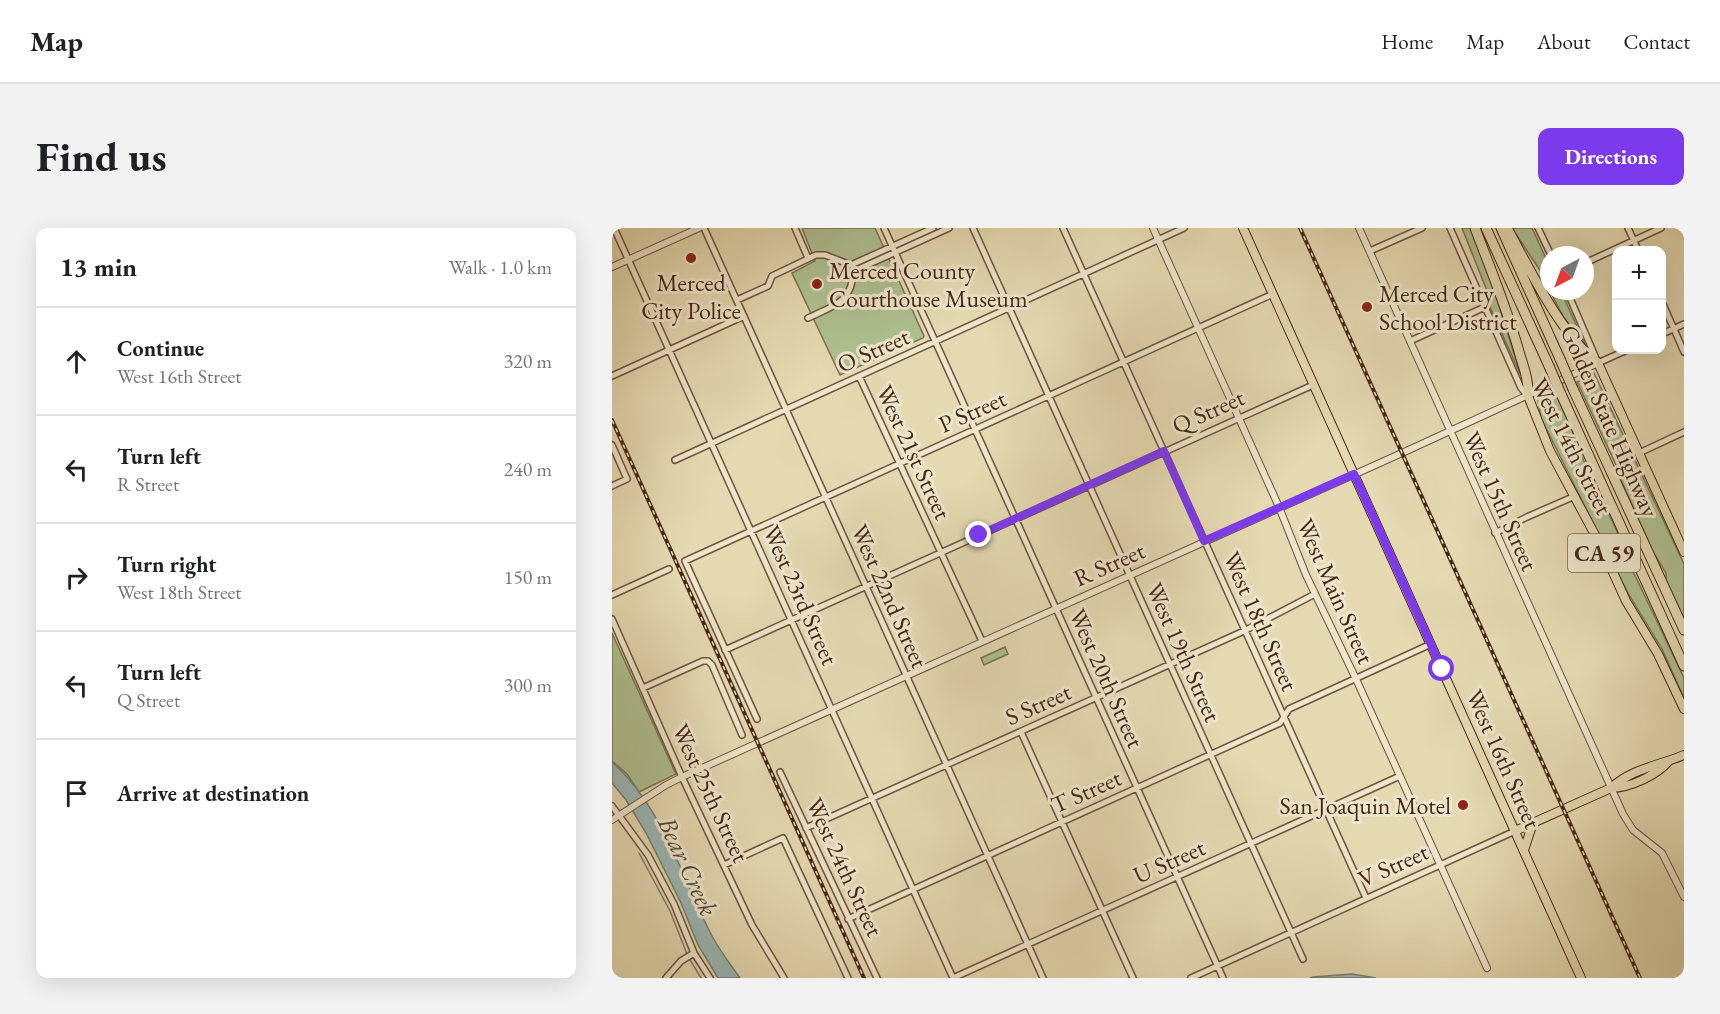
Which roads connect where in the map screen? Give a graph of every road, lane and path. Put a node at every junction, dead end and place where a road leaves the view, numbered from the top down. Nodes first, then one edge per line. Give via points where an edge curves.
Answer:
1 (614, 228) edge
2 (699, 228) edge
3 (704, 228) edge
4 (795, 228) edge
5 (884, 228) edge
6 (933, 228) edge
7 (949, 228) edge
8 (973, 228) edge
9 (1063, 228) edge
10 (1153, 228) edge
11 (1184, 228) edge
12 (1244, 228) edge
13 (1359, 228) edge
14 (1422, 228) edge
15 (1450, 228) edge
16 (1475, 228) edge
17 (1486, 228) edge
18 (1501, 228) edge
19 (1507, 228) edge
20 (1538, 228) edge
21 (1628, 228) edge
22 (1661, 228) edge
23 (1158, 240) junction
24 (1634, 240) junction
25 (892, 246) junction
26 (1547, 246) edge
27 (1636, 246) edge
28 (1370, 251) junction
29 (895, 253) junction
30 (808, 258) junction
31 (1594, 259) edge
32 (628, 260) junction
33 (612, 267) edge
34 (852, 268) junction
35 (1084, 274) junction
36 (1273, 294) junction
37 (737, 300) junction
38 (1571, 300) edge
39 (1009, 307) junction
40 (1485, 307) junction
41 (1666, 311) edge
42 (744, 316) junction
43 (808, 318) dead end
44 (1684, 324) edge
45 (1198, 328) junction
46 (1674, 329) junction
47 (1666, 332) edge
48 (935, 341) junction
49 (1410, 341) junction
50 (670, 349) junction
51 (1684, 352) edge
52 (1617, 354) edge
53 (1124, 362) junction
54 (1598, 363) junction
55 (612, 376) edge
56 (859, 376) junction
57 (1313, 385) junction
58 (1049, 396) junction
59 (1528, 396) junction
60 (786, 409) junction
61 (1239, 418) junction
62 (975, 429) junction
63 (1450, 431) junction
64 (1684, 432) edge
65 (712, 442) junction
66 (612, 445) edge
67 (1164, 451) junction
68 (1639, 453) junction
69 (675, 459) dead end
70 (900, 463) junction
71 (1354, 474) junction
72 (1089, 485) junction
73 (612, 486) edge
74 (825, 496) junction
75 (1575, 496) junction
76 (1279, 507) junction
77 (1015, 519) junction
78 (752, 530) junction
79 (1495, 533) junction
80 (1204, 541) junction
81 (1682, 541) edge
82 (941, 552) junction
83 (1684, 552) edge
84 (669, 569) dead end
85 (1129, 574) junction
86 (866, 586) junction
87 (1315, 594) junction
88 (612, 595) edge
89 (1055, 608) junction
90 (612, 619) edge
91 (792, 620) junction
92 (1684, 630) edge
93 (1245, 631) junction
94 (982, 641) junction
95 (1431, 644) junction
96 (725, 650) junction
97 (1170, 664) junction
98 (1684, 666) edge
99 (906, 676) junction
100 (1356, 679) junction
101 (643, 688) junction
102 (1096, 698) junction
103 (832, 709) junction
104 (1684, 709) edge
105 (1284, 716) junction
106 (757, 719) dead end
107 (1021, 732) junction
108 (742, 735) dead end
109 (1211, 754) junction
110 (1684, 754) edge
111 (947, 765) junction
112 (780, 771) dead end
113 (1400, 776) junction
114 (682, 777) junction
115 (1136, 788) junction
116 (1611, 788) junction
117 (872, 798) junction
118 (612, 806) edge
119 (1326, 809) junction
120 (621, 814) junction
121 (612, 820) edge
122 (1062, 822) junction
123 (1533, 823) junction
124 (806, 828) junction
125 (1515, 831) junction
126 (1250, 843) junction
127 (1524, 850) junction
128 (988, 855) junction
129 (724, 865) junction
130 (1441, 865) junction
131 (1177, 877) junction
132 (913, 889) junction
133 (1684, 897) edge
134 (1366, 898) junction
135 (1102, 910) junction
136 (848, 919) junction
137 (1291, 933) junction
138 (1028, 944) junction
139 (690, 955) junction
140 (1303, 959) dead end
141 (1217, 966) junction
142 (1487, 968) dead end
143 (666, 978) edge
144 (710, 978) edge
145 (784, 978) edge
146 (848, 978) edge
147 (877, 978) edge
148 (953, 978) edge
149 (1043, 978) edge
150 (1133, 978) edge
151 (1191, 978) edge
152 (1222, 978) edge
153 (1581, 978) edge

1 - 32 street, West 23rd Street
2 - 32 street
3 - 37 street, West 22nd Street
4 - 30 street
5 - 25 street, West 20th Street
6 - 25 street
7 - 29 street
8 - 39 street, West 19th Street
9 - 35 street, West 18th Street
10 - 23 street, West Main Street
11 - 23 street, O Street
12 - 36 main road, West 16th Street
13 - 28 street, West 15th Street
14 - 28 street
15 - 40 street, West 14th Street
16 - 59 highway, CA 59 via 1515,334
17 - 98 highway, Golden State Highway, bridge
18 - 92 highway, Golden State Highway, bridge
19 - 54 highway via 1565,328
20 - 26 street
21 - 24 street
22 - 24 street
23 - 35 street, O Street
23 - 45 street, West Main Street
24 - 27 street
24 - 31 street
25 - 29 street, West 20th Street
25 - 34 street
28 - 49 street, West 15th Street
29 - 34 street
29 - 48 street, West 20th Street
30 - 34 street via 825,255
30 - 37 street via 772,276 768,286
32 - 33 street
32 - 50 street, West 23rd Street
34 - 43 street via 850,289 843,302
35 - 39 street, O Street
35 - 53 street, West 18th Street
36 - 45 street, P Street
36 - 57 main road, West 16th Street
37 - 42 street, West 22nd Street
38 - 54 street
39 - 48 street, O Street
39 - 58 street, West 19th Street
40 - 49 street
40 - 59 street, West 14th Street
41 - 46 street
42 - 50 street
42 - 60 street, West 22nd Street
44 - 46 street
45 - 53 street, P Street
45 - 61 street, West Main Street
46 - 47 street
46 - 51 street
48 - 56 street, O Street
48 - 62 street, West 20th Street
49 - 63 street, West 15th Street
50 - 55 street
50 - 65 street, West 23rd Street
52 - 54 street, R Street
53 - 58 street, P Street
53 - 67 street, West 18th Street
54 - 59 street, R Street
54 - 68 main road, CA 59
56 - 60 street, O Street
56 - 70 street, West 21st Street
57 - 61 street, Q Street
57 - 71 main road, West 16th Street
58 - 62 street, P Street
58 - 72 street, West 19th Street
59 - 63 street, R Street
59 - 75 main road, West 14th Street / CA 59 via 1550,451
60 - 65 street, O Street
60 - 74 street, West 22nd Street
61 - 67 street, Q Street
61 - 76 street, West Main Street
62 - 70 street, P Street
62 - 77 street, West 20th Street
63 - 71 street, R Street
63 - 79 street, West 15th Street
64 - 68 street
65 - 69 street, O Street
65 - 78 street, West 23rd Street
66 - 73 street via 627,479
67 - 72 street, Q Street
67 - 80 street, West 18th Street
68 - 81 main road, CA 59
70 - 74 street, P Street
70 - 82 street, West 21st Street
71 - 76 street, R Street
71 - 95 main road, West 16th Street
72 - 77 street, Q Street
72 - 85 street, West 19th Street
74 - 78 street, P Street
74 - 86 street, West 22nd Street
75 - 79 street
75 - 104 main road, West 14th Street / CA 59
76 - 80 street, R Street
76 - 87 street, West Main Street
77 - 82 street, Q Street
77 - 89 street, West 20th Street
78 - 91 street, West 23rd Street
78 - 96 street, P Street via 685,561
79 - 116 street, West 15th Street
80 - 85 street, R Street
80 - 93 street, West 18th Street
81 - 83 main road, CA 59
82 - 86 street, Q Street
82 - 94 street, West 21st Street
84 - 88 street
85 - 89 street, R Street
85 - 97 street, West 19th Street
86 - 91 street, Q Street
86 - 99 street, West 22nd Street
87 - 93 street, S Street
87 - 100 street, West Main Street
89 - 94 street, R Street
89 - 102 street, West 20th Street
90 - 101 street, West 25th Street
91 - 96 street, Q Street
91 - 103 street, West 23rd Street
93 - 97 street, S Street
93 - 105 street, West 18th Street
94 - 99 street, R Street
95 - 100 street, T Street
95 - 125 main road, West 16th Street
96 - 106 street
97 - 102 street, S Street
97 - 109 street, West 19th Street
99 - 103 street, R Street
99 - 111 street, West 22nd Street
100 - 105 street, T Street via 1289,709
100 - 113 street, West Main Street
101 - 108 street via 708,661
101 - 114 street, West 25th Street
102 - 107 street, S Street
102 - 115 street, West 20th Street
103 - 114 street, R Street
103 - 117 street, West 23rd Street
105 - 109 street, T Street via 1280,723
105 - 119 street, West 18th Street
107 - 111 street, S Street
107 - 122 street
109 - 115 street, T Street
109 - 126 street, West 19th Street
110 - 116 main road, V Street via 1657,772 1621,788
111 - 117 street, S Street
111 - 128 street, West 22nd Street
112 - 124 street, West 24th Street
113 - 119 street, U Street
113 - 130 street, West Main Street
114 - 120 street, R Street
114 - 129 street, West 25th Street
115 - 122 street, T Street
115 - 131 street, West 20th Street
116 - 123 main road, V Street
116 - 133 street, West 15th Street via 1633,830 1662,853
117 - 124 street, S Street
117 - 132 street, West 23rd Street
118 - 120 street
119 - 126 street, U Street
119 - 134 street, West 18th Street
120 - 121 street, R Street
120 - 139 street via 674,904
122 - 128 street, T Street
122 - 135 street
123 - 125 main road, V Street
123 - 127 main road
124 - 136 street, West 24th Street
125 - 127 main road, West 16th Street
125 - 130 street, V Street
126 - 131 street, U Street
126 - 137 street, West 19th Street
127 - 153 main road, West 16th Street
128 - 132 street, T Street
128 - 138 street, West 22nd Street
129 - 145 street, West 25th Street via 752,925
129 - 146 street via 783,838
130 - 134 street, V Street
130 - 142 street, West Main Street
131 - 135 street, U Street
131 - 141 street, West 20th Street
132 - 136 street, T Street
132 - 148 street, West 23rd Street
134 - 137 street, V Street
135 - 138 street, U Street
135 - 150 street
136 - 147 street, West 24th Street
137 - 140 street, West 19th Street
137 - 141 street, V Street
138 - 148 street, U Street
138 - 149 street, West 22nd Street
139 - 143 street
139 - 144 street
141 - 151 street, V Street
141 - 152 street, West 20th Street

